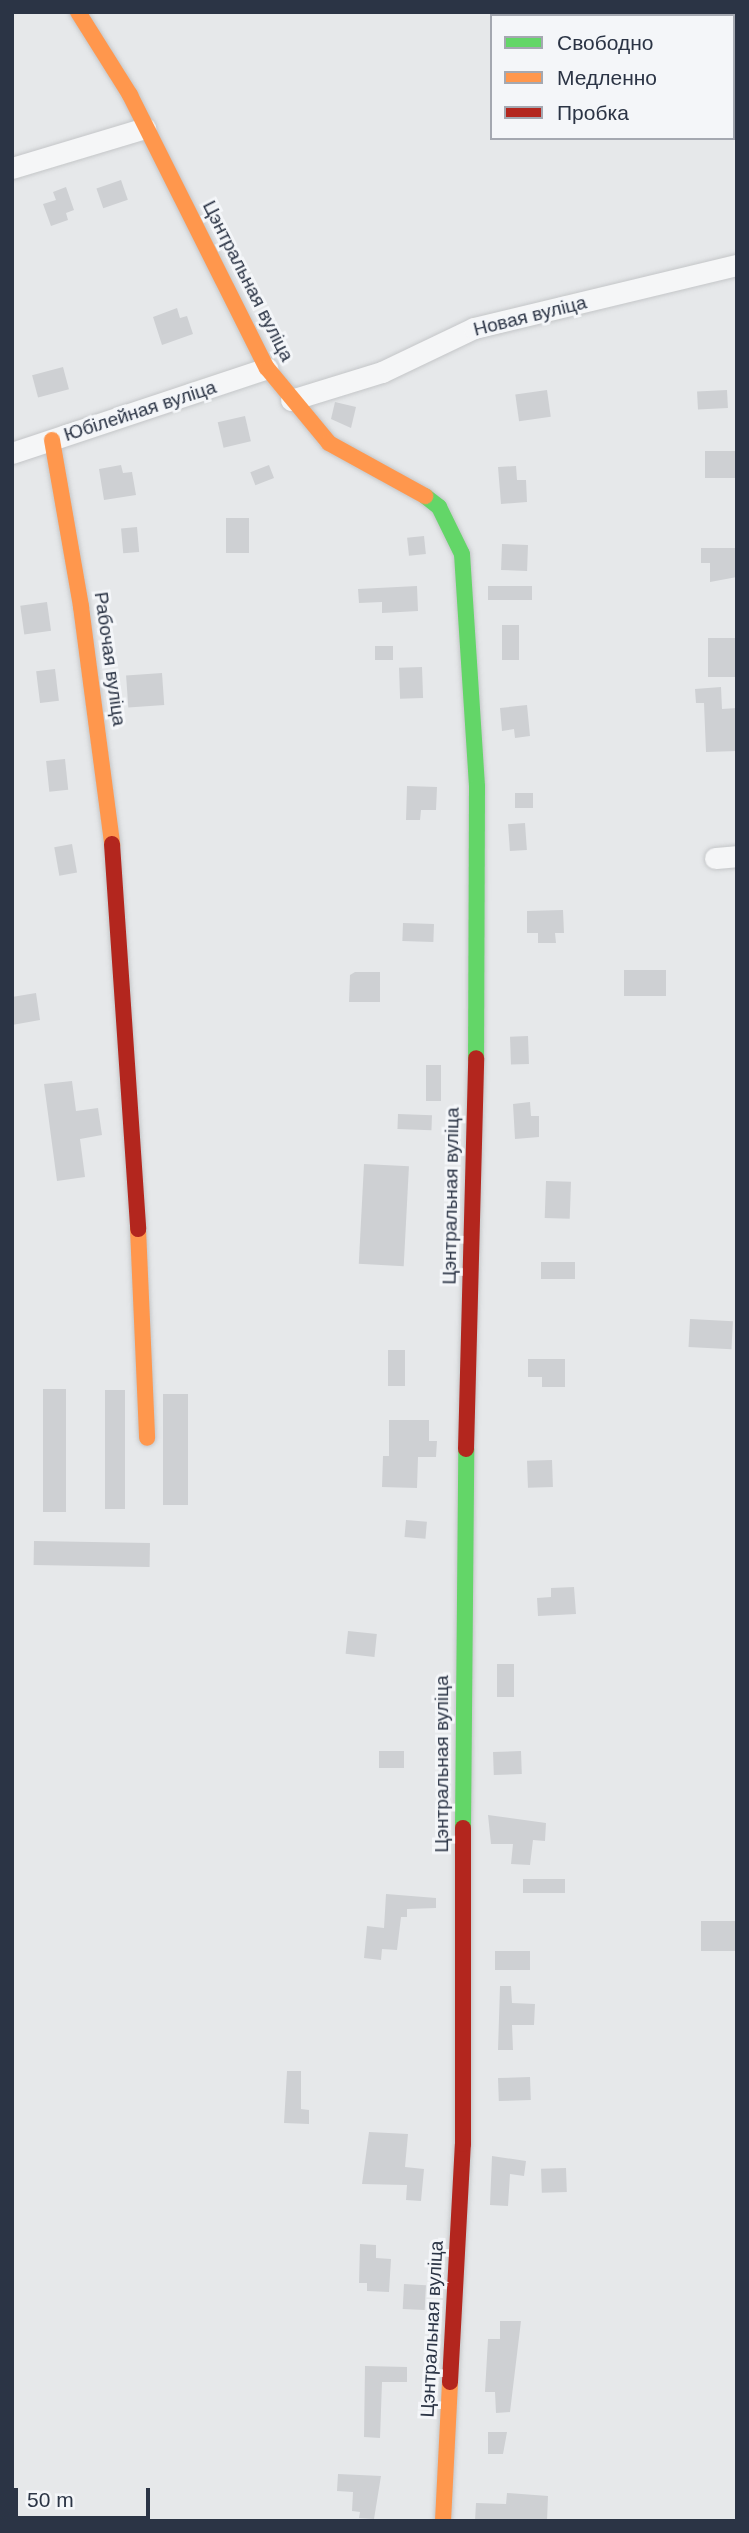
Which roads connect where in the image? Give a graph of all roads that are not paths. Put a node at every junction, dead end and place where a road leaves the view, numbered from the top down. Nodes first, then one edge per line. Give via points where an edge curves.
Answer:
1 (78, 12) edge
2 (145, 128) junction
3 (12, 168) edge
4 (737, 265) edge
5 (267, 368) junction
6 (290, 400) junction
7 (52, 440) junction
8 (12, 453) edge
9 (737, 856) edge
10 (715, 858) dead end
11 (147, 1438) dead end
12 (443, 2521) edge

1 - 2 street, Цэнтральная вуліца via 109,55
2 - 3 street
2 - 5 street, Цэнтральная вуліца
4 - 6 street, Новая вуліца via 474,328 382,372
5 - 6 street, Цэнтральная вуліца
5 - 7 street, Юбілейная вуліца
6 - 12 street, Цэнтральная вуліца via 330,443 439,507 462,554 467,601 479,863 463,1570 466,2023
7 - 8 street, Юбілейная вуліца
7 - 11 street, Рабочая вуліца via 95,702 116,886
9 - 10 street

